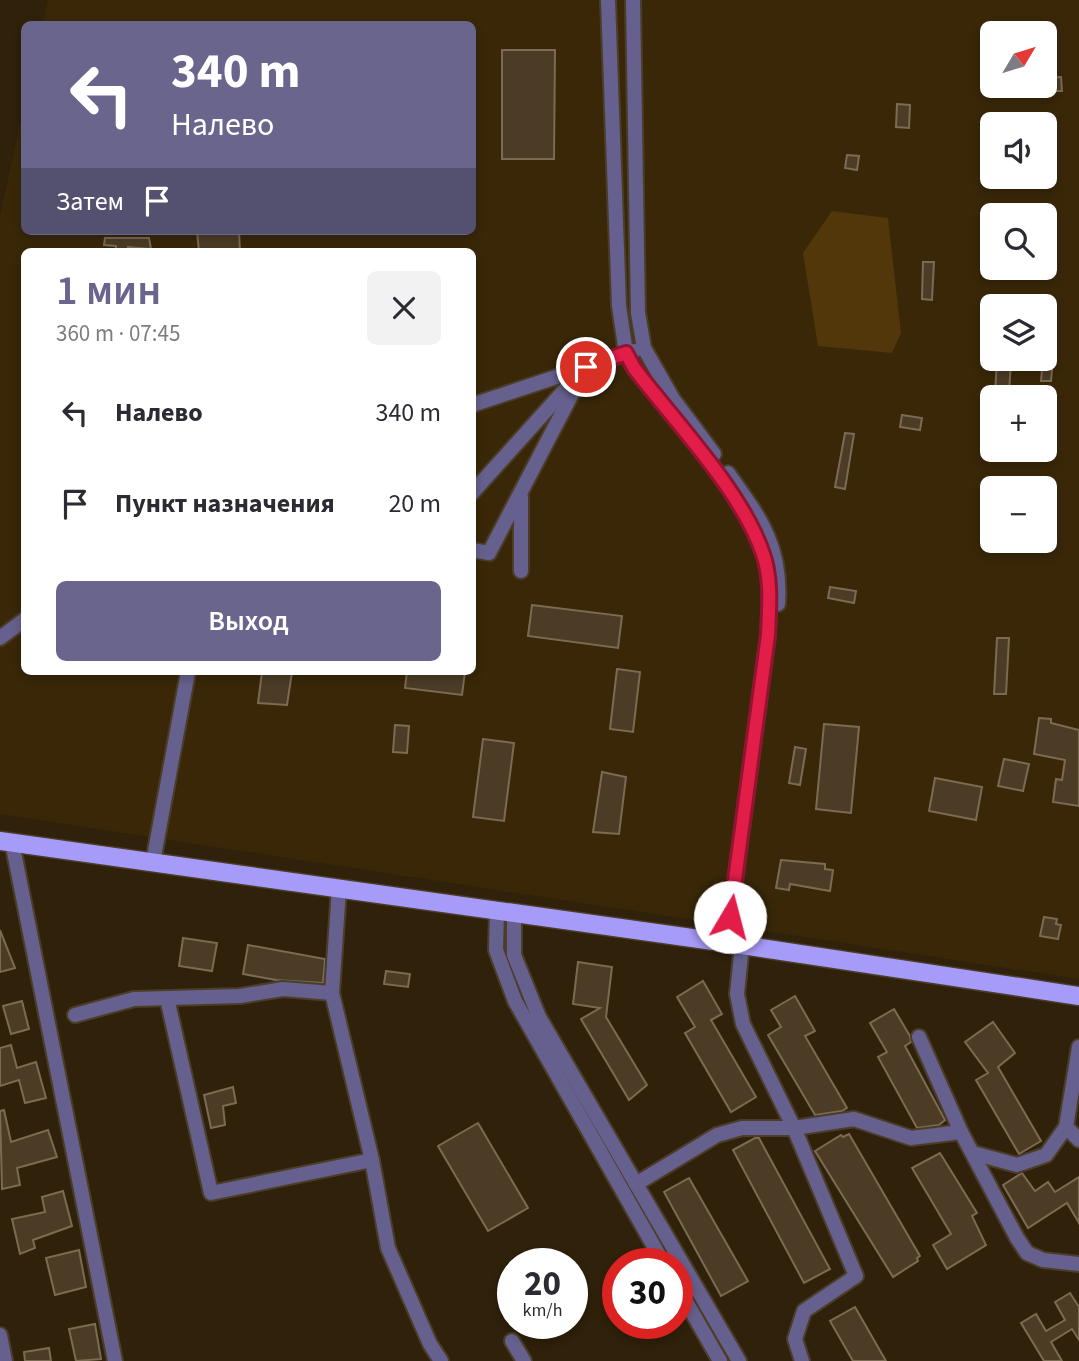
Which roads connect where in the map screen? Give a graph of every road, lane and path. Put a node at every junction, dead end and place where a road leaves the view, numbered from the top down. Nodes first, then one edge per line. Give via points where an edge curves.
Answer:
1 (608, 0) edge
2 (633, 0) edge
3 (644, 348) junction
4 (626, 353) junction
5 (586, 367) junction
6 (476, 404) edge
7 (476, 490) edge
8 (521, 492) junction
9 (476, 551) edge
10 (521, 571) dead end
11 (21, 622) edge
12 (768, 635) junction
13 (0, 638) edge
14 (187, 675) edge
15 (6, 842) edge
16 (153, 862) junction
17 (339, 888) junction
18 (506, 911) junction
19 (735, 944) junction
20 (332, 993) junction
21 (1079, 996) edge
22 (167, 998) junction
23 (75, 1015) dead end
24 (919, 1037) dead end
25 (1079, 1046) edge
26 (1066, 1127) junction
27 (794, 1128) junction
28 (961, 1132) junction
29 (1079, 1140) edge
30 (974, 1153) junction
31 (372, 1160) junction
32 (636, 1184) junction
33 (655, 1248) edge
34 (1079, 1264) edge
35 (693, 1314) edge
36 (0, 1335) edge
37 (512, 1341) dead end
38 (5, 1361) edge
39 (115, 1361) edge
40 (441, 1361) edge
41 (524, 1361) edge
42 (720, 1361) edge
43 (739, 1361) edge
44 (802, 1361) edge

1 - 4 street via 619,306
2 - 3 street via 638,313
3 - 4 street
3 - 12 street via 673,399 754,510 773,545 780,582
4 - 5 street
4 - 12 street via 749,520 764,556 770,588
5 - 6 street
5 - 7 street
5 - 8 street
8 - 9 street via 489,553
8 - 10 street
11 - 13 street
12 - 19 street
14 - 16 street
15 - 16 main road
15 - 39 street
16 - 17 main road
17 - 18 main road
17 - 20 street
18 - 19 main road
18 - 32 street via 514,956 539,1017
18 - 33 street via 496,950 515,1001
19 - 21 main road
19 - 27 street via 743,1024
20 - 22 street via 283,989 240,996
20 - 31 street
22 - 23 street via 134,999
22 - 31 street via 211,1193
24 - 28 street
25 - 26 street
26 - 29 street
26 - 30 street via 1046,1154 1017,1165
27 - 28 street via 853,1119 911,1138
27 - 32 street via 742,1128 717,1135
27 - 44 street via 856,1276 804,1311 795,1339
28 - 30 street
30 - 34 street via 1027,1252 1043,1260
31 - 40 street via 388,1248
32 - 43 street
35 - 42 street
36 - 38 street
37 - 41 street

